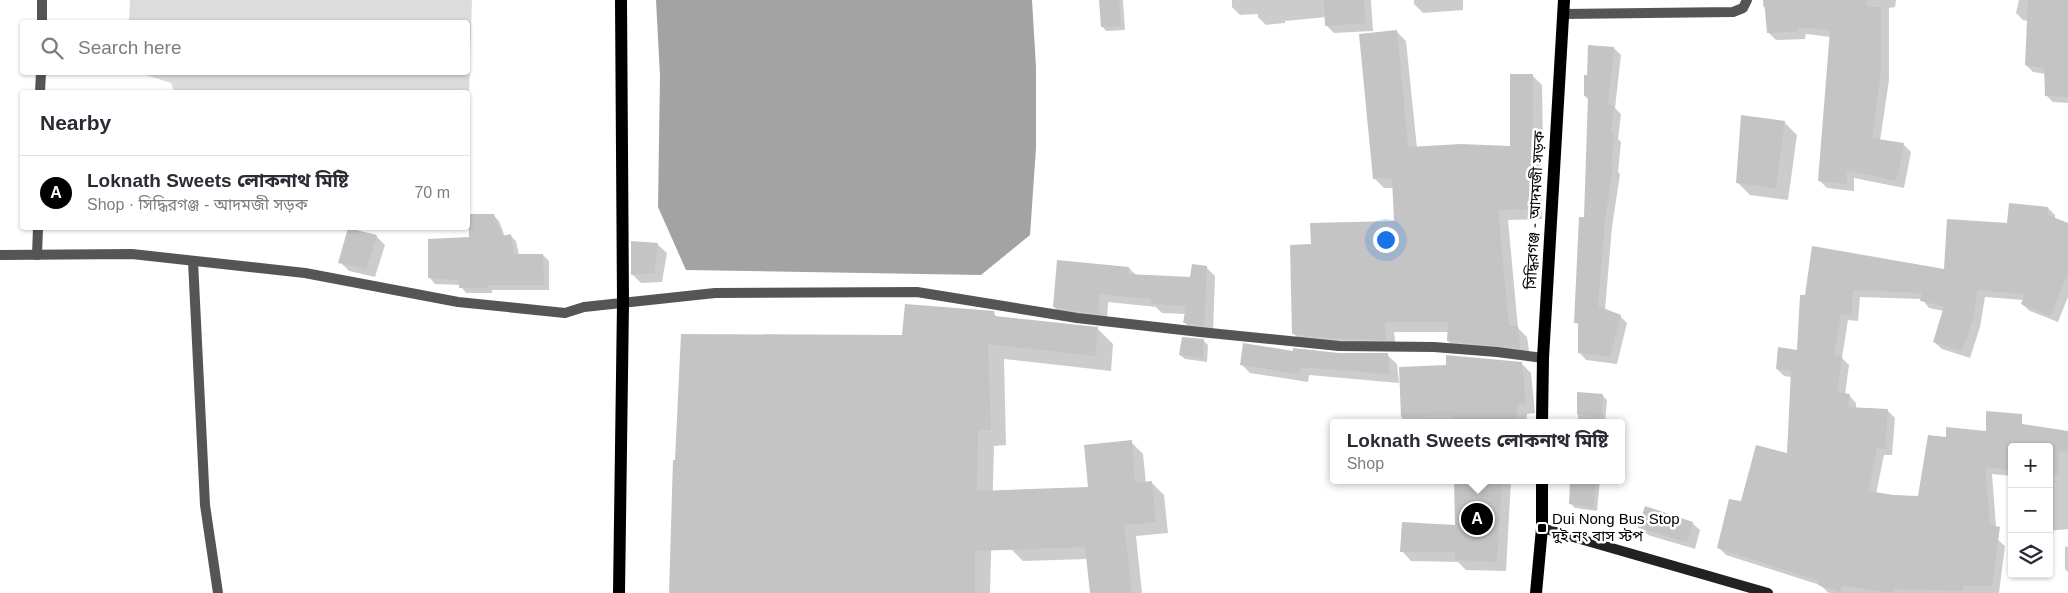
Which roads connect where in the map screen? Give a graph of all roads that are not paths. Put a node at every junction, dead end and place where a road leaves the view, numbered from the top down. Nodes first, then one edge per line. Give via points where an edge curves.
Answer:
1 (42, 0) edge
2 (620, 0) edge
3 (1564, 0) edge
4 (1747, 0) edge
5 (1563, 14) junction
6 (42, 20) edge
7 (41, 75) edge
8 (40, 90) edge
9 (38, 230) edge
10 (0, 255) edge
11 (37, 255) junction
12 (193, 261) junction
13 (623, 303) junction
14 (1543, 358) junction
15 (1542, 419) edge
16 (1542, 484) edge
17 (1542, 528) junction
18 (218, 593) edge
19 (619, 593) edge
20 (1536, 593) edge
21 (1768, 593) edge

1 - 6 street
2 - 13 main road
3 - 5 main road, সিদ্ধিরগঞ্জ - আদমজী সড়ক
4 - 5 street via 1743,8 1733,12
5 - 14 main road, সিদ্ধিরগঞ্জ - আদমজী সড়ক
7 - 8 street
9 - 11 street
10 - 11 street
11 - 12 street via 132,254
12 - 13 street via 305,273 458,302 565,313 584,307
12 - 18 street via 205,505
13 - 14 street via 715,293 917,292 1077,318 1200,332 1339,346 1434,347
13 - 19 main road
14 - 15 main road, সিদ্ধিরগঞ্জ - আদমজী সড়ক
16 - 17 main road
17 - 20 main road
17 - 21 street

